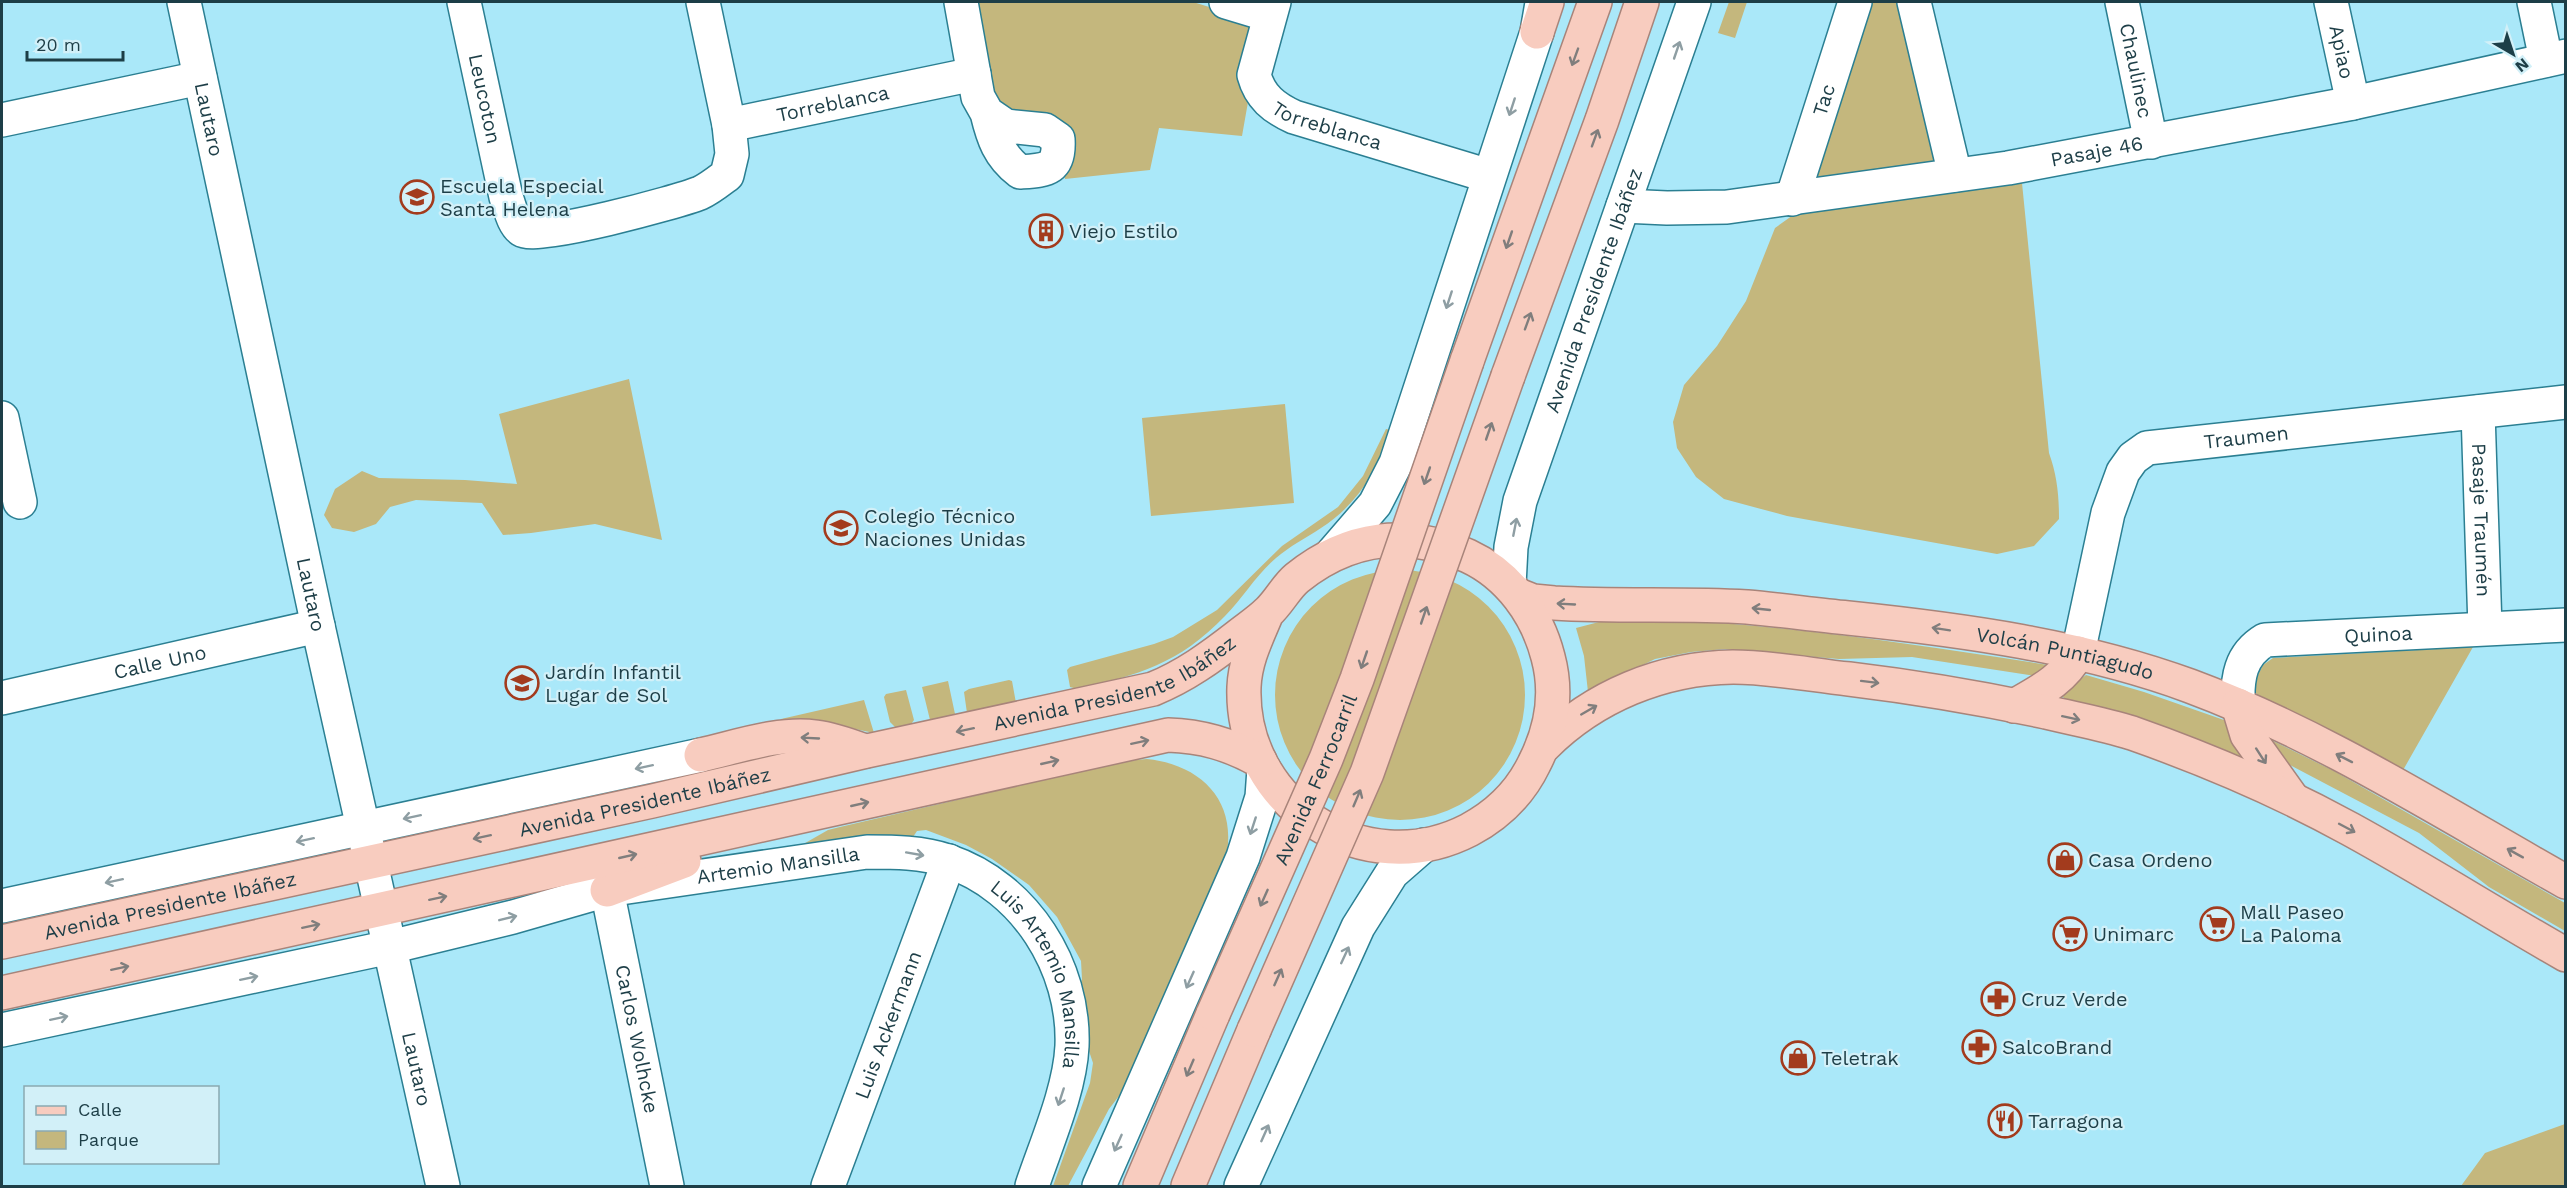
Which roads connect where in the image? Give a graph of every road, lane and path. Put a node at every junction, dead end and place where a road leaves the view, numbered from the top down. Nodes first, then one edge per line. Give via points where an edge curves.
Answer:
1 (184, 2) edge
2 (464, 2) edge
3 (702, 2) edge
4 (961, 2) edge
5 (1226, 2) edge
6 (1595, 2) edge
7 (1642, 2) edge
8 (1694, 2) edge
9 (1855, 2) edge
10 (1914, 2) edge
11 (2122, 2) edge
12 (2331, 2) edge
13 (2534, 2) edge
14 (1272, 8) edge
15 (1542, 12) edge
16 (2556, 58) edge
17 (974, 74) junction
18 (200, 78) junction
19 (2353, 103) junction
20 (987, 112) dead end
21 (2, 120) edge
22 (729, 125) junction
23 (2151, 142) junction
24 (1954, 175) junction
25 (1489, 176) junction
26 (1792, 199) junction
27 (1623, 206) junction
28 (2565, 402) edge
29 (2478, 412) junction
30 (2, 418) edge
31 (20, 502) dead end
32 (1331, 555) junction
33 (1514, 590) junction
34 (1267, 613) junction
35 (318, 626) junction
36 (2485, 628) junction
37 (2562, 631) edge
38 (2078, 653) junction
39 (2, 698) edge
40 (2238, 705) junction
41 (2014, 706) junction
42 (1544, 746) junction
43 (867, 751) junction
44 (701, 755) joint
45 (1262, 765) junction
46 (2295, 802) junction
47 (829, 811) junction
48 (362, 828) junction
49 (1424, 845) junction
50 (370, 861) junction
51 (949, 861) junction
52 (2565, 882) edge
53 (608, 890) junction
54 (2, 906) edge
55 (381, 911) junction
56 (2, 942) edge
57 (390, 947) junction
58 (2565, 955) edge
59 (2, 993) edge
60 (2, 1030) edge
61 (443, 1186) edge
62 (667, 1186) edge
63 (828, 1186) edge
64 (1032, 1186) edge
65 (1099, 1186) edge
66 (1140, 1186) edge
67 (1188, 1186) edge
68 (1241, 1186) edge

1 - 18 street, Lautaro
2 - 22 street, Leucoton via 506,197 524,232 631,212 701,192 727,175 732,154
3 - 22 street
4 - 17 street
5 - 14 street
6 -> 66 main road, Avenida Ferrocarril, bridge via 1353,689
67 -> 7 main road, bridge via 1367,774
27 -> 8 street, Avenida Presidente Ibáñez
9 - 26 street, Tac
10 - 24 street
11 - 23 street, Chaulinec
12 - 19 street, Apiao
13 - 16 street
14 - 25 street, Torreblanca via 1254,75 1266,100 1278,110
15 -> 25 street, Avenida Presidente Ibáñez
16 - 19 street, Pasaje 46
17 - 20 street via 978,97
17 - 22 street, Torreblanca
18 - 21 street
18 - 35 street, Lautaro
19 - 23 street, Pasaje 46
23 - 24 street, Pasaje 46
24 - 26 street, Pasaje 46
25 -> 32 street, Avenida Presidente Ibáñez via 1396,463 1375,504
26 - 27 street, Pasaje 46 via 1727,207
33 -> 27 street, Avenida Presidente Ibáñez via 1511,547 1520,501
28 - 29 street, Traumen
29 - 36 street, Pasaje Traumén
29 - 38 street, Traumen via 2147,448 2123,472 2108,513
30 - 31 street
32 - 33 main road, Avenida Presidente Ibáñez via 1367,542 1406,539 1444,546 1479,561
32 - 34 main road, Avenida Presidente Ibáñez via 1295,580
38 -> 33 main road, Volcán Puntiagudo via 1923,626 1757,608 1554,603 1533,601
33 - 42 main road, Avenida Presidente Ibáñez via 1540,633 1551,667 1551,720
34 -> 43 main road, Avenida Presidente Ibáñez via 1205,661 1154,689
34 - 45 main road, Avenida Presidente Ibáñez via 1251,648 1244,686 1247,725
35 - 39 street, Calle Uno
35 - 48 street, Lautaro
36 - 37 street, Quinoa
36 - 40 street, Quinoa via 2265,640 2248,655 2240,669
38 - 40 main road, Volcán Puntiagudo
38 - 41 main road via 2052,684
40 -> 46 main road via 2247,735
52 -> 40 main road, Volcán Puntiagudo via 2359,766
42 -> 41 main road via 1572,720 1609,698 1690,670 1736,667 1812,675
41 -> 46 main road via 2129,732
42 - 49 main road, Avenida Presidente Ibáñez via 1528,777 1508,802 1484,822
43 -> 44 main road via 805,737 778,738
43 -> 50 main road, Avenida Presidente Ibáñez
44 -> 48 street, Avenida Presidente Ibáñez
47 -> 45 main road, Avenida Presidente Ibáñez via 1168,735 1214,740 1240,749
45 - 49 main road, Avenida Presidente Ibáñez via 1287,800 1309,820 1336,835 1384,847
45 -> 65 street, Avenida Ferrocarril via 1262,797 1243,857
46 -> 58 main road via 2348,828
47 - 53 main road via 752,835
55 -> 47 main road, Avenida Presidente Ibáñez
48 - 50 street, Lautaro
48 -> 54 street, Avenida Presidente Ibáñez
68 -> 49 street via 1358,927 1392,873
50 - 55 street, Lautaro
50 - 56 main road, Avenida Presidente Ibáñez
53 -> 51 street, Artemio Mansilla via 867,852 907,852
51 - 63 street, Luis Ackermann
51 -> 64 street, Luis Artemio Mansilla via 995,886 1021,908 1048,946 1065,993 1071,1022 1069,1071
57 -> 53 street
53 - 62 street, Carlos Wolhcke
55 - 57 street, Lautaro
59 -> 55 main road, Avenida Presidente Ibáñez
60 -> 57 street
57 - 61 street, Lautaro

